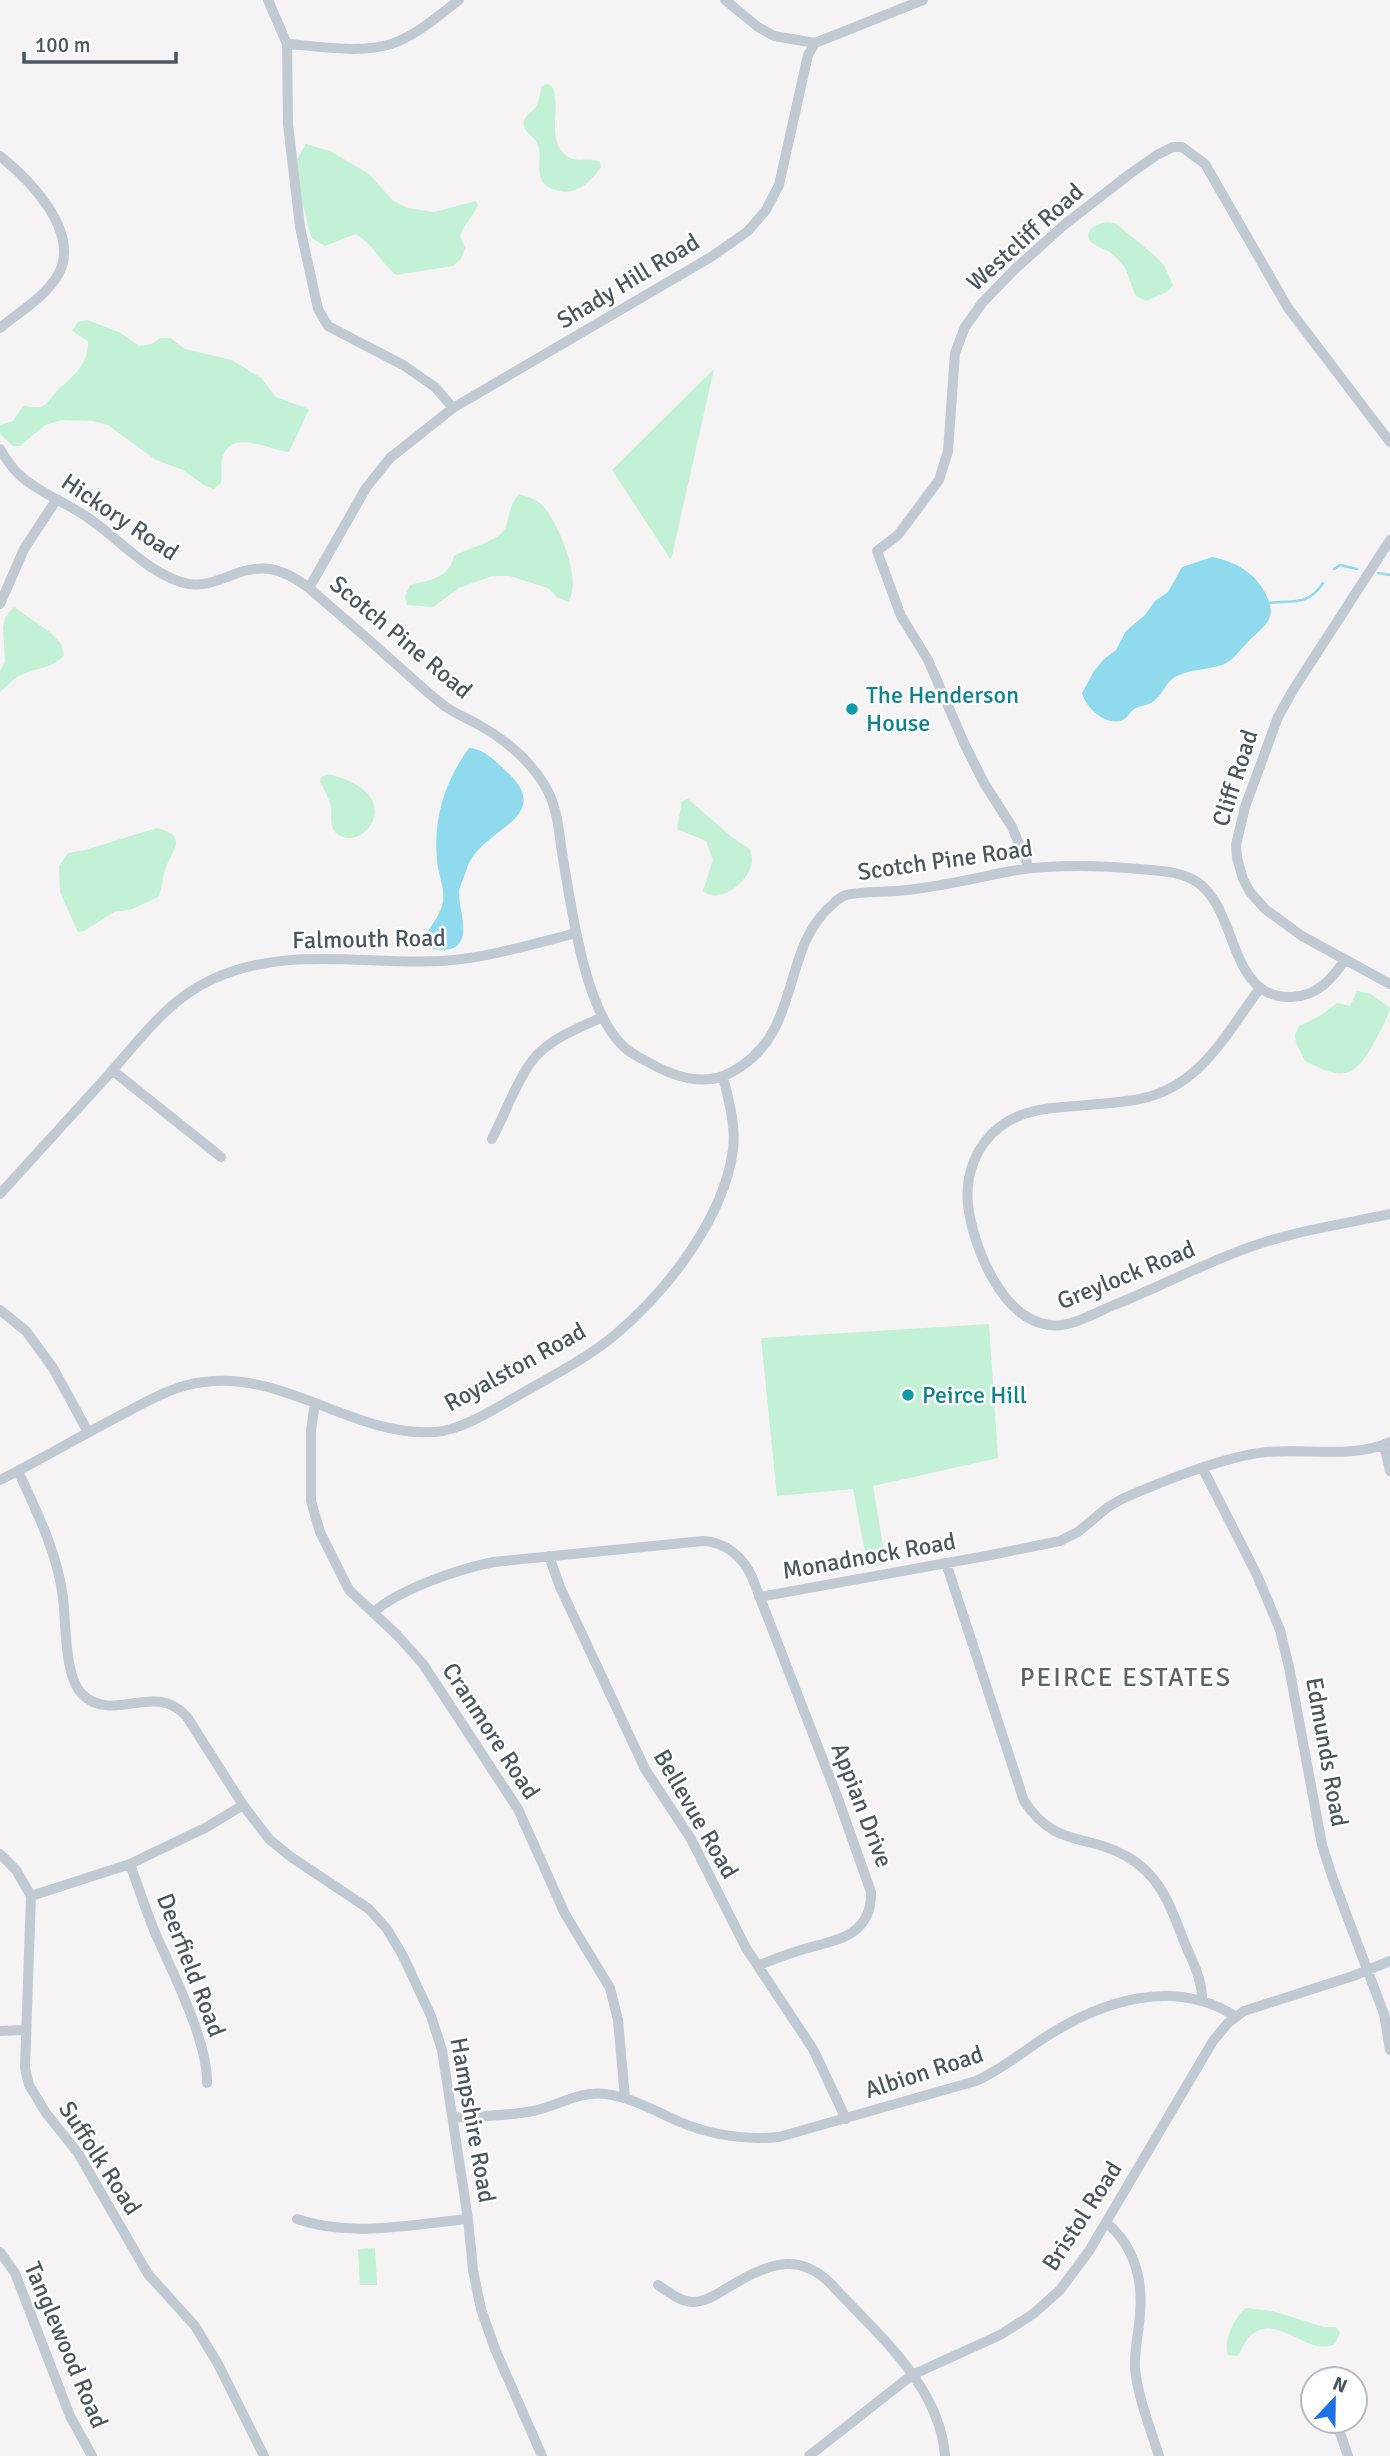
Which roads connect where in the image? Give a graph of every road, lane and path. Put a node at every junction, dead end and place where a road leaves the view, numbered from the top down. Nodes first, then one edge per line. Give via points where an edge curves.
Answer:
1 (268, 0) edge
2 (459, 0) edge
3 (725, 0) edge
4 (923, 0) edge
5 (815, 43) junction
6 (288, 44) junction
7 (0, 156) edge
8 (0, 328) edge
9 (453, 408) junction
10 (1390, 442) edge
11 (0, 450) edge
12 (57, 499) junction
13 (1390, 540) edge
14 (309, 588) junction
15 (0, 604) edge
16 (1029, 868) junction
17 (576, 933) junction
18 (1345, 960) junction
19 (1390, 984) edge
20 (1260, 988) junction
21 (603, 1017) junction
22 (113, 1070) junction
23 (723, 1077) junction
24 (492, 1139) dead end
25 (221, 1157) dead end
26 (0, 1194) edge
27 (1390, 1214) edge
28 (0, 1310) edge
29 (315, 1403) junction
30 (88, 1433) junction
31 (1387, 1444) edge
32 (1203, 1469) junction
33 (18, 1471) junction
34 (1390, 1471) edge
35 (0, 1480) edge
36 (549, 1556) junction
37 (946, 1563) junction
38 (759, 1597) junction
39 (373, 1613) junction
40 (243, 1805) junction
41 (0, 1854) edge
42 (130, 1864) junction
43 (31, 1896) junction
44 (1390, 1961) edge
45 (758, 1966) junction
46 (1368, 1970) junction
47 (1202, 2001) junction
48 (1235, 2016) junction
49 (25, 2030) junction
50 (0, 2032) edge
51 (1390, 2050) edge
52 (207, 2083) dead end
53 (625, 2098) junction
54 (453, 2118) junction
55 (846, 2119) junction
56 (468, 2219) junction
57 (297, 2220) dead end
58 (1106, 2222) junction
59 (0, 2252) edge
60 (658, 2285) dead end
61 (912, 2375) junction
62 (1341, 2435) edge
63 (92, 2456) edge
64 (264, 2456) edge
65 (542, 2456) edge
66 (809, 2456) edge
67 (945, 2456) edge
68 (1159, 2456) edge
69 (1348, 2456) edge

1 - 6 street
2 - 6 street via 392,44 369,48
3 - 5 street via 774,36
4 - 5 street
5 - 9 street, Shady Hill Road via 808,55 779,185 748,231
6 - 9 street via 288,124 300,226 318,309 328,326 403,365 435,387
7 - 8 street via 37,192 57,222 64,248 60,272 44,292
9 - 14 street, Shady Hill Road via 390,458 373,479
10 - 16 street, Westcliff Road via 1289,307 1205,164 1182,147 1157,155 1064,225 982,303 965,327 955,353 948,451 939,480 898,534 877,551 901,616 928,660 965,745 1012,827
11 - 12 street, Hickory Road via 26,481
12 - 14 street, Hickory Road via 87,516 148,564 180,581 210,584 261,568 279,569
12 - 15 street via 23,549
13 - 18 street, Cliff Road via 1278,717 1244,807 1237,839 1241,873 1259,903 1294,931
14 - 17 street, Scotch Pine Road via 448,709 512,746 529,764 547,788 556,812
16 - 20 street, Scotch Pine Road via 1090,865 1171,872 1194,881 1216,901 1245,970
16 - 23 street, Scotch Pine Road via 908,890 845,895 835,901 817,918 809,934 783,1011 764,1048
17 - 21 street, Scotch Pine Road
17 - 22 street, Falmouth Road via 443,961 317,958 250,966 211,980 170,1006
18 - 19 street, Cliff Road
18 - 20 street via 1326,983 1309,994 1282,997
20 - 27 street, Greylock Road via 1212,1056 1176,1086 1135,1100 1031,1111 991,1134 973,1163 968,1193 973,1232 988,1268 1022,1314 1041,1323 1061,1325 1254,1246
21 - 23 street, Scotch Pine Road via 621,1045 665,1072 695,1080
21 - 24 street via 571,1030 536,1056
22 - 25 street
22 - 26 street, Falmouth Road
23 - 29 street, Royalston Road via 732,1113 733,1148 718,1201 668,1281 614,1336 520,1394 442,1431 391,1429
28 - 30 street via 26,1331 53,1368
29 - 30 street, Royalston Road via 256,1384 204,1382 164,1392
29 - 39 street, Cranmore Road via 314,1519 345,1585
30 - 33 street, Royalston Road
31 - 32 street, Monadnock Road via 1361,1450 1264,1452
31 - 34 street
32 - 37 street, Monadnock Road via 1117,1502 1065,1539
32 - 46 street, Edmunds Road via 1280,1630 1322,1845
33 - 35 street, Royalston Road
33 - 40 street, Hampshire Road via 57,1568 65,1633 79,1691 106,1705 158,1701 176,1707
36 - 38 street, Monadnock Road via 711,1542 743,1561
36 - 39 street, Monadnock Road via 474,1566 398,1595
36 - 45 street, Bellevue Road via 645,1769 691,1839
37 - 38 street, Monadnock Road
37 - 47 street via 1024,1801 1060,1834 1122,1854 1151,1875 1176,1918
38 - 45 street, Appian Drive via 871,1896 865,1918 848,1936
39 - 53 street, Cranmore Road via 429,1671 518,1809 565,1914 610,1988 618,2020
40 - 42 street
40 - 54 street, Hampshire Road via 279,1848 363,1905 391,1934 437,2030
41 - 43 street
42 - 43 street
42 - 52 street, Deerfield Road via 189,2011
43 - 49 street, Suffolk Road
44 - 46 street
45 - 55 street, Bellevue Road via 808,2040
46 - 48 street
46 - 51 street, Edmunds Road via 1384,2014
47 - 48 street, Albion Road
47 - 55 street, Albion Road via 1159,1995 1120,2003 1057,2030 982,2078
48 - 58 street, Bristol Road via 1213,2041
49 - 50 street
49 - 64 street, Suffolk Road via 29,2085 78,2153 148,2274 195,2326
53 - 54 street, Albion Road via 586,2094 524,2113
53 - 55 street, Albion Road via 696,2128 746,2138 787,2135
54 - 56 street, Hampshire Road
56 - 57 street via 361,2228
56 - 65 street, Hampshire Road via 473,2270 488,2332
58 - 61 street, Bristol Road via 1075,2272 1033,2314 993,2339
58 - 68 street via 1123,2239 1136,2266 1140,2314 1135,2370
59 - 63 street, Tanglewood Road via 15,2273 70,2416
60 - 61 street via 679,2298 697,2302 766,2267 807,2268 830,2283
61 - 66 street, Bristol Road
61 - 67 street via 938,2420
62 - 69 street

